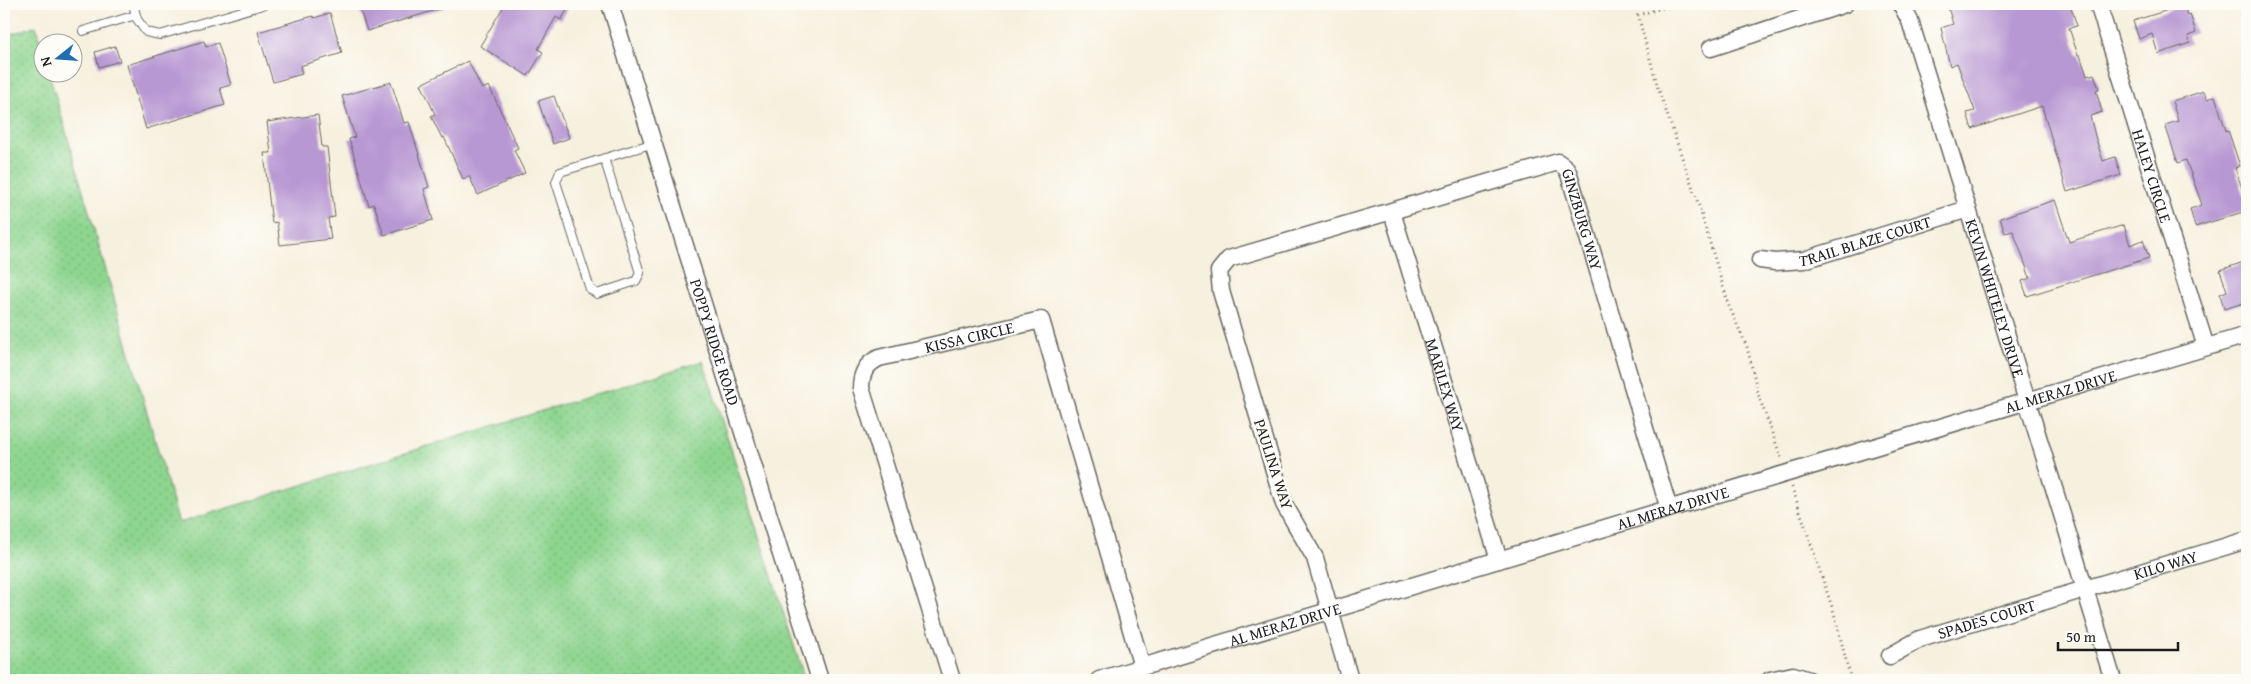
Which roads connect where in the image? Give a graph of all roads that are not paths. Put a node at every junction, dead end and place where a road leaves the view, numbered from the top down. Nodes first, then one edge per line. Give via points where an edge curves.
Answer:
1 (133, 4) edge
2 (266, 4) edge
3 (610, 4) edge
4 (1845, 4) edge
5 (1901, 4) edge
6 (2098, 4) edge
7 (136, 15) junction
8 (83, 31) dead end
9 (1711, 48) dead end
10 (654, 142) junction
11 (604, 158) junction
12 (1968, 209) junction
13 (1392, 212) junction
14 (1760, 260) dead end
15 (1219, 271) joint
16 (2247, 335) edge
17 (2206, 348) junction
18 (2027, 401) junction
19 (1669, 509) junction
20 (2247, 540) edge
21 (1499, 560) junction
22 (2085, 589) junction
23 (1330, 610) junction
24 (1890, 656) dead end
25 (1142, 667) junction
26 (820, 680) edge
27 (952, 680) edge
28 (1099, 680) edge
29 (1350, 680) edge
30 (1770, 680) edge
31 (1809, 680) edge
32 (2113, 680) edge

1 - 7 lane
2 - 7 lane via 160,35 146,32
3 - 10 street, POPPY RIDGE ROAD
4 - 9 street
5 - 12 street, KEVIN WHITELEY DRIVE via 1910,21
6 - 17 street, HALEY CIRCLE
7 - 8 lane
10 - 11 lane
10 - 26 street, POPPY RIDGE ROAD
11 - 11 lane via 560,172 556,182 590,289 597,294 636,281 640,273
12 - 14 street, TRAIL BLAZE COURT via 1804,260
12 - 18 street, KEVIN WHITELEY DRIVE
13 - 15 street, GINZBURG WAY via 1229,259
13 - 19 street, GINZBURG WAY via 1558,162 1566,168
13 - 21 street, MARILEX WAY
15 - 23 street, PAULINA WAY via 1221,291 1284,504 1314,558
16 - 17 street, AL MERAZ DRIVE
17 - 18 street, AL MERAZ DRIVE
18 - 19 street, AL MERAZ DRIVE
18 - 22 street, KEVIN WHITELEY DRIVE
19 - 21 street, AL MERAZ DRIVE
20 - 22 street, KILO WAY
21 - 23 street, AL MERAZ DRIVE
22 - 24 street, SPADES COURT via 1920,639
22 - 32 street, KEVIN WHITELEY DRIVE
23 - 25 street, AL MERAZ DRIVE
23 - 29 street, PAULINA WAY
25 - 27 street, KISSA CIRCLE via 1041,320 879,358 867,366 861,380
25 - 28 street, AL MERAZ DRIVE
30 - 31 street via 1793,675

